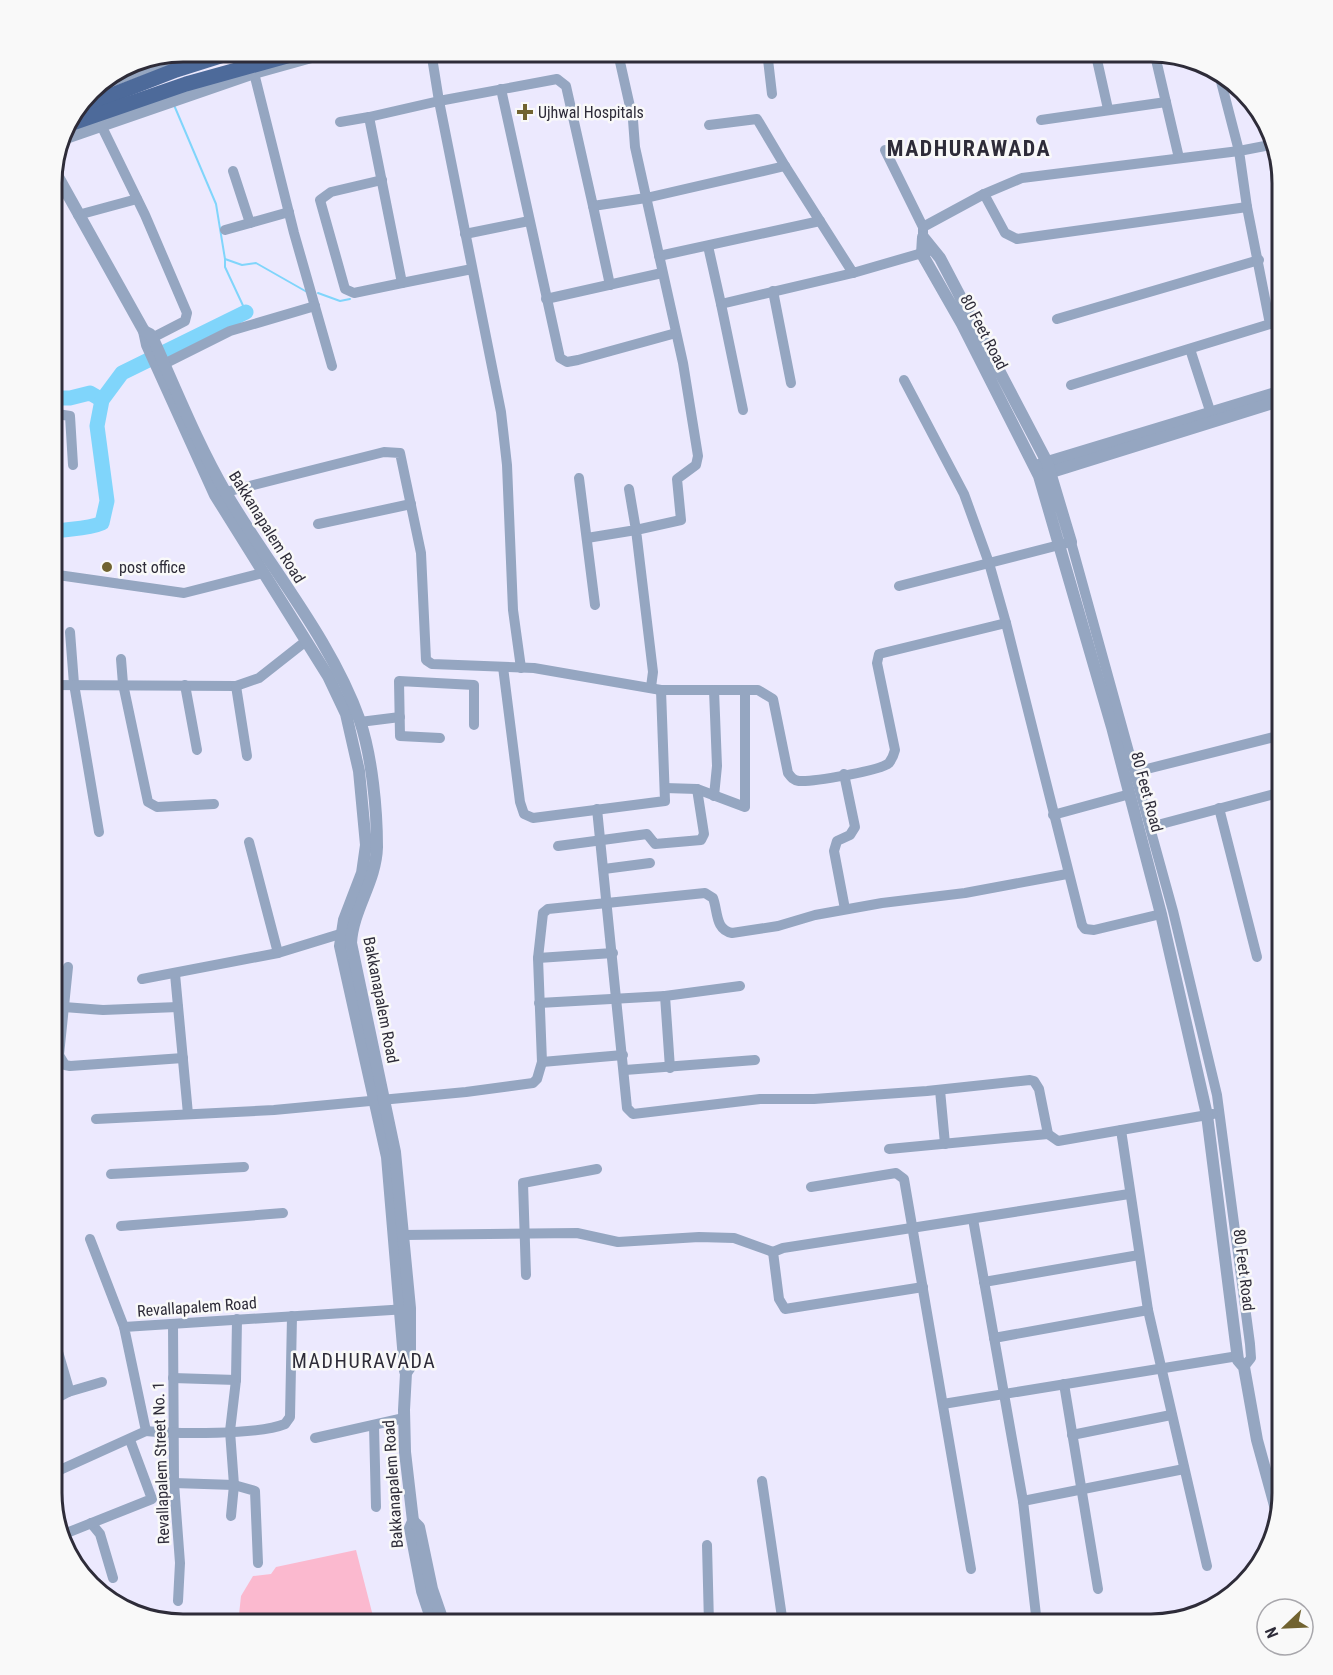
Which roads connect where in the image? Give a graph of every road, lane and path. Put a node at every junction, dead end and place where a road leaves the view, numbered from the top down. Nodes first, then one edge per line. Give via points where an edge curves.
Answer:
1 (196, 62) edge
2 (243, 62) edge
3 (294, 62) edge
4 (433, 62) edge
5 (620, 62) edge
6 (768, 62) edge
7 (1097, 62) edge
8 (1157, 62) edge
9 (172, 63) edge
10 (160, 72) edge
11 (254, 73) junction
12 (115, 83) edge
13 (1222, 85) edge
14 (501, 89) junction
15 (772, 94) dead end
16 (94, 101) edge
17 (439, 101) junction
18 (1166, 102) junction
19 (1108, 109) junction
20 (82, 116) edge
21 (369, 117) junction
22 (1041, 120) dead end
23 (340, 122) dead end
24 (709, 124) dead end
25 (101, 125) junction
26 (71, 136) edge
27 (1265, 146) edge
28 (885, 150) dead end
29 (1239, 151) junction
30 (1179, 158) junction
31 (785, 166) junction
32 (233, 171) dead end
33 (382, 180) junction
34 (62, 185) edge
35 (984, 194) junction
36 (646, 198) junction
37 (137, 199) junction
38 (592, 206) junction
39 (1248, 207) junction
40 (289, 212) junction
41 (78, 215) junction
42 (529, 221) junction
43 (820, 221) junction
44 (250, 223) junction
45 (225, 230) dead end
46 (923, 232) junction
47 (465, 234) junction
48 (708, 246) junction
49 (927, 252) junction
50 (659, 256) junction
51 (1258, 260) junction
52 (472, 268) junction
53 (662, 273) junction
54 (853, 273) junction
55 (402, 283) junction
56 (610, 285) junction
57 (773, 291) junction
58 (546, 299) junction
59 (721, 304) junction
60 (315, 306) junction
61 (1057, 319) dead end
62 (1270, 324) joint
63 (675, 333) junction
64 (149, 339) junction
65 (1190, 349) junction
66 (160, 362) junction
67 (332, 366) dead end
68 (904, 380) dead end
69 (791, 383) dead end
70 (1071, 385) dead end
71 (1272, 395) edge
72 (1272, 402) edge
73 (743, 410) dead end
74 (62, 415) edge
75 (1212, 417) junction
76 (73, 465) dead end
77 (1043, 469) junction
78 (579, 478) dead end
79 (629, 489) dead end
80 (220, 494) junction
81 (411, 504) junction
82 (318, 524) dead end
83 (636, 530) junction
84 (587, 538) junction
85 (1066, 543) junction
86 (989, 563) junction
87 (264, 573) junction
88 (62, 576) edge
89 (899, 586) dead end
90 (595, 605) dead end
91 (1006, 623) junction
92 (70, 632) dead end
93 (306, 641) junction
94 (121, 659) dead end
95 (503, 667) junction
96 (521, 668) junction
97 (74, 684) junction
98 (123, 684) junction
99 (62, 685) edge
100 (181, 685) junction
101 (236, 686) junction
102 (656, 689) junction
103 (714, 690) junction
104 (745, 690) junction
105 (400, 717) junction
106 (360, 722) junction
107 (474, 725) dead end
108 (1272, 737) edge
109 (440, 738) dead end
110 (197, 750) dead end
111 (247, 756) dead end
112 (1135, 772) junction
113 (844, 774) junction
114 (665, 788) junction
115 (697, 789) junction
116 (1130, 794) junction
117 (1272, 795) edge
118 (714, 796) junction
119 (214, 804) dead end
120 (1219, 808) junction
121 (597, 809) junction
122 (1053, 815) junction
123 (1150, 827) junction
124 (99, 832) dead end
125 (601, 841) junction
126 (249, 842) dead end
127 (558, 846) dead end
128 (650, 863) dead end
129 (604, 869) junction
130 (1067, 874) junction
131 (608, 901) junction
132 (845, 909) junction
133 (1161, 914) junction
134 (340, 934) junction
135 (278, 953) junction
136 (613, 953) junction
137 (1257, 957) dead end
138 (538, 958) junction
139 (68, 967) dead end
140 (175, 974) junction
141 (142, 979) dead end
142 (740, 986) dead end
143 (665, 996) junction
144 (618, 1000) junction
145 (539, 1004) junction
146 (178, 1006) junction
147 (63, 1007) junction
148 (62, 1019) edge
149 (623, 1055) junction
150 (183, 1058) junction
151 (62, 1060) edge
152 (755, 1060) dead end
153 (542, 1062) junction
154 (670, 1068) junction
155 (625, 1070) junction
156 (940, 1090) junction
157 (379, 1099) junction
158 (188, 1114) junction
159 (1214, 1114) junction
160 (96, 1119) dead end
161 (1121, 1130) junction
162 (1048, 1134) junction
163 (945, 1144) junction
164 (889, 1149) dead end
165 (244, 1167) dead end
166 (597, 1169) dead end
167 (111, 1174) dead end
168 (811, 1187) dead end
169 (1130, 1194) junction
170 (283, 1213) dead end
171 (973, 1219) junction
172 (121, 1226) dead end
173 (913, 1230) junction
174 (524, 1232) junction
175 (404, 1235) junction
176 (90, 1239) dead end
177 (772, 1252) junction
178 (1139, 1255) junction
179 (526, 1275) dead end
180 (984, 1282) junction
181 (923, 1287) junction
182 (405, 1309) junction
183 (1148, 1310) junction
184 (292, 1316) junction
185 (237, 1319) junction
186 (173, 1324) junction
187 (124, 1327) junction
188 (994, 1338) junction
189 (1241, 1362) junction
190 (62, 1369) edge
191 (1161, 1369) junction
192 (173, 1378) junction
193 (236, 1380) junction
194 (102, 1382) dead end
195 (1064, 1384) junction
196 (68, 1392) junction
197 (1004, 1394) junction
198 (62, 1395) edge
199 (943, 1404) junction
200 (1171, 1415) junction
201 (404, 1418) junction
202 (374, 1426) junction
203 (146, 1431) junction
204 (230, 1431) junction
205 (173, 1433) junction
206 (1072, 1435) junction
207 (315, 1438) dead end
208 (130, 1440) junction
209 (62, 1469) edge
210 (1184, 1469) junction
211 (762, 1481) dead end
212 (174, 1483) junction
213 (234, 1485) junction
214 (1081, 1489) junction
215 (1272, 1494) edge
216 (1023, 1501) junction
217 (376, 1506) dead end
218 (231, 1516) dead end
219 (413, 1521) junction
220 (91, 1523) junction
221 (68, 1532) edge
222 (707, 1545) dead end
223 (258, 1563) dead end
224 (1207, 1566) dead end
225 (971, 1569) dead end
226 (113, 1578) dead end
227 (1098, 1588) dead end
228 (178, 1601) dead end
229 (430, 1614) edge
230 (441, 1614) edge
231 (709, 1614) edge
232 (782, 1614) edge
233 (1036, 1614) edge

1 - 10 main road
2 - 10 main road
3 - 11 street
4 - 17 street
5 - 36 street
6 - 15 street
7 - 19 street
8 - 18 street
9 - 10 street
10 - 12 street
10 - 16 main road
10 - 20 main road
11 - 25 street
11 - 40 street
13 - 29 street
14 - 17 street
14 - 38 street via 557,79 566,86
14 - 42 street
17 - 21 street
17 - 47 street
18 - 19 street
18 - 30 street
19 - 22 street
21 - 23 street
21 - 33 street
24 - 31 street via 757,119
25 - 26 street
25 - 37 street
27 - 29 street
28 - 46 street
29 - 30 street
29 - 39 street
30 - 35 street via 1022,178
31 - 36 street
31 - 43 street
32 - 44 street
33 - 55 street
33 - 55 street via 331,192 320,200 345,289 354,293
34 - 41 street
35 - 39 street via 1005,233 1017,239
35 - 46 street
36 - 38 street
36 - 50 street
37 - 41 street
37 - 64 street via 187,313 185,321
38 - 56 street
39 - 51 street
40 - 44 street
40 - 60 street
41 - 64 street
42 - 47 street
42 - 58 street
43 - 48 street
43 - 54 street
44 - 45 street
46 - 49 street
47 - 52 street
48 - 50 street
48 - 59 street
49 - 54 street
49 - 77 street, 80 Feet Road via 962,324
50 - 53 street
51 - 61 street
51 - 62 street
52 - 55 street
52 - 96 street via 501,411 513,610
53 - 56 street
53 - 63 street
54 - 57 street
56 - 58 street
57 - 59 street
57 - 69 street
58 - 63 street via 560,358 567,362
59 - 73 street
60 - 66 street via 230,331
60 - 67 street
62 - 65 street
63 - 83 street via 696,445 696,465 677,479 681,520
64 - 66 street
65 - 70 street
65 - 75 street
66 - 80 street
68 - 86 street via 964,494
71 - 75 street
72 - 75 street
74 - 76 street via 70,416
75 - 77 street
77 - 85 street, 80 Feet Road
78 - 84 street
79 - 83 street
80 - 81 street via 394,451 402,457
80 - 87 street
80 - 106 street, Bakkanapalem Road via 329,657
81 - 82 street
81 - 95 street via 421,553 426,660 432,664
83 - 84 street
83 - 102 street
84 - 90 street
85 - 86 street
85 - 112 street
85 - 116 street, 80 Feet Road
86 - 89 street
86 - 91 street
87 - 88 street via 184,593
87 - 93 street
91 - 113 street via 879,654 877,663 895,750 882,767
91 - 122 street
92 - 97 street
93 - 101 street via 259,678
93 - 134 street via 346,714 363,802 365,861
94 - 98 street
95 - 96 street
95 - 121 street via 524,814 533,818
96 - 102 street
97 - 98 street
97 - 99 street
97 - 124 street
98 - 100 street
98 - 119 street via 148,802 157,807
100 - 101 street
100 - 110 street
101 - 111 street
102 - 103 street
102 - 114 street
103 - 104 street
103 - 118 street
104 - 113 street via 758,690 773,699 791,778 800,781
104 - 118 street via 747,804 739,806
105 - 106 street
105 - 107 street via 399,681 474,684
105 - 109 street via 400,736
106 - 157 street, Bakkanapalem Road via 371,776 377,847 375,867 355,918 351,943
108 - 112 street
112 - 123 street
113 - 132 street via 855,827 850,835 837,841 834,851
114 - 115 street
114 - 121 street via 665,801
115 - 118 street
115 - 125 street via 704,834 701,840 656,844 647,834
116 - 122 street
116 - 133 street, 80 Feet Road
117 - 120 street
120 - 123 street
120 - 137 street
121 - 125 street
122 - 130 street
123 - 159 street via 1173,911
125 - 127 street
125 - 129 street
126 - 135 street
128 - 129 street
129 - 131 street
130 - 132 street
130 - 133 street via 1085,930
131 - 132 street via 705,893 713,898 719,924 732,933
131 - 136 street
131 - 138 street via 548,909 543,913
133 - 159 street, 80 Feet Road
134 - 135 street
134 - 157 street via 342,961
135 - 140 street
136 - 138 street
136 - 144 street
138 - 145 street
139 - 147 street
140 - 141 street
140 - 146 street
142 - 143 street
143 - 144 street
143 - 154 street
144 - 145 street
144 - 149 street
145 - 153 street
146 - 147 street via 103,1010
146 - 150 street
147 - 148 street
149 - 153 street
149 - 155 street
150 - 151 street via 70,1066
150 - 158 street
152 - 154 street
153 - 157 street via 537,1079 528,1085
154 - 155 street
155 - 156 street via 627,1108 633,1114 760,1099
156 - 162 street via 1034,1081
156 - 163 street
157 - 158 street
157 - 175 street, Bakkanapalem Road via 393,1132
157 - 182 street
158 - 160 street
159 - 161 street
159 - 189 street, 80 Feet Road
161 - 162 street via 1058,1140
161 - 169 street
162 - 163 street
163 - 164 street
165 - 167 street
166 - 174 street via 523,1183
168 - 173 street via 900,1174
169 - 171 street
169 - 178 street
170 - 172 street
171 - 173 street
171 - 180 street
173 - 177 street
173 - 181 street
174 - 175 street
174 - 177 street via 587,1233 618,1242 734,1238
174 - 179 street
175 - 182 street, Bakkanapalem Road
176 - 187 street
177 - 181 street via 779,1299 785,1309
178 - 180 street
178 - 183 street
180 - 188 street
181 - 199 street
182 - 184 street, Revallapalem Road
182 - 201 street, Bakkanapalem Road via 410,1367 406,1373
183 - 188 street
183 - 191 street
184 - 185 street, Revallapalem Road
184 - 204 street via 290,1417 285,1424
185 - 186 street, Revallapalem Road
185 - 193 street
186 - 187 street, Revallapalem Road
186 - 192 street, Revallapalem Street No. 1
187 - 203 street, Revallapalem Road
188 - 197 street
189 - 191 street
189 - 215 street, 80 Feet Road
190 - 196 street
191 - 195 street
191 - 200 street
192 - 193 street
192 - 205 street, Revallapalem Street No. 1
193 - 204 street
194 - 196 street
195 - 197 street
195 - 206 street
196 - 198 street
197 - 199 street
197 - 216 street
199 - 225 street
200 - 206 street
200 - 210 street
201 - 202 street
201 - 219 street, Bakkanapalem Road
202 - 207 street
202 - 217 street
203 - 205 street
203 - 208 street
204 - 205 street
204 - 213 street
205 - 212 street, Revallapalem Street No. 1
206 - 214 street
208 - 209 street
208 - 220 street via 152,1498
210 - 214 street
210 - 224 street
211 - 232 street
212 - 213 street
212 - 228 street, Revallapalem Street No. 1 via 180,1563
213 - 218 street
213 - 223 street via 255,1491
214 - 216 street
214 - 227 street
216 - 233 street
219 - 229 street, Bakkanapalem Road via 410,1528 417,1570
219 - 230 street via 419,1527
220 - 221 street
220 - 226 street via 100,1534
222 - 231 street

